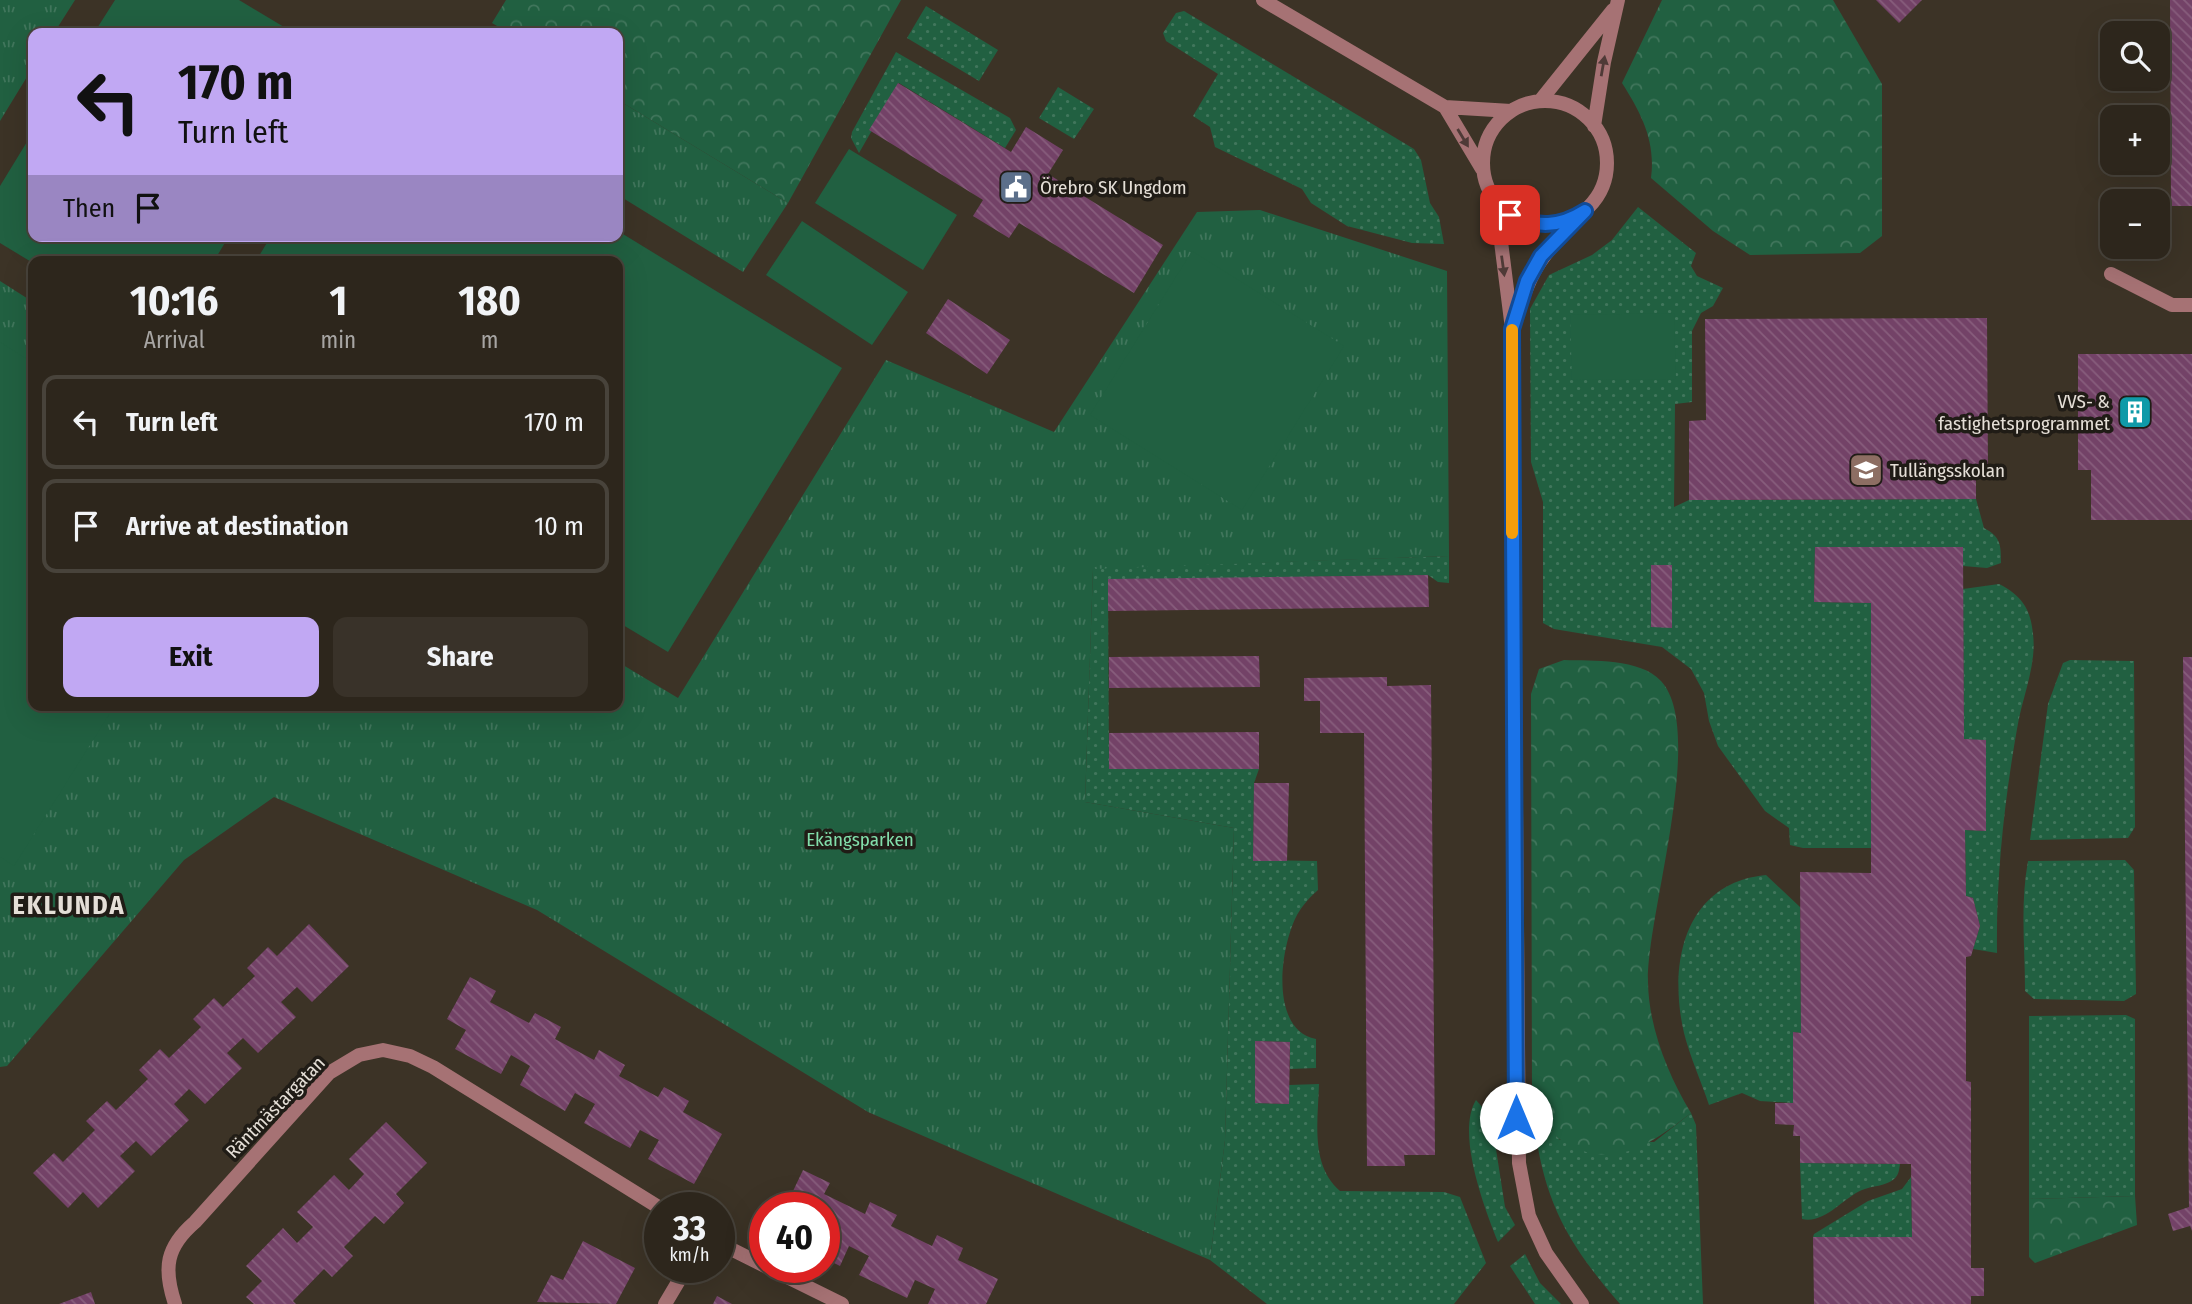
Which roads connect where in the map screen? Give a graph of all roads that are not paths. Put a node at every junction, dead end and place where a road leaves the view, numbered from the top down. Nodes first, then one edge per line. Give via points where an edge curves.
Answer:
1 (1263, 0) edge
2 (1617, 3) edge
3 (1540, 101) junction
4 (1445, 107) junction
5 (1511, 111) junction
6 (1594, 126) junction
7 (1482, 169) junction
8 (1496, 202) junction
9 (1585, 211) junction
10 (2111, 274) dead end
11 (2192, 305) edge
12 (1512, 329) junction
13 (644, 1198) edge
14 (677, 1283) edge
15 (800, 1283) edge
16 (175, 1304) edge
17 (665, 1304) edge
18 (842, 1304) edge
19 (1582, 1304) edge

1 - 4 street
2 - 3 street
6 -> 2 street
3 - 5 street
3 - 6 street via 1570,106
4 - 5 street
4 -> 7 street
5 - 7 street via 1490,133
6 - 9 street via 1602,139 1607,167 1603,185
7 - 8 street
8 - 9 street via 1510,215 1542,225 1572,219
8 -> 12 street
9 - 12 street via 1541,256 1527,281
10 - 11 street via 2172,305
12 - 19 street via 1519,1163 1529,1216 1546,1253
13 - 16 street, Räntmästargatan via 410,1056 383,1050 359,1055 329,1073 177,1237 169,1259 169,1287
14 - 17 street
15 - 18 street

